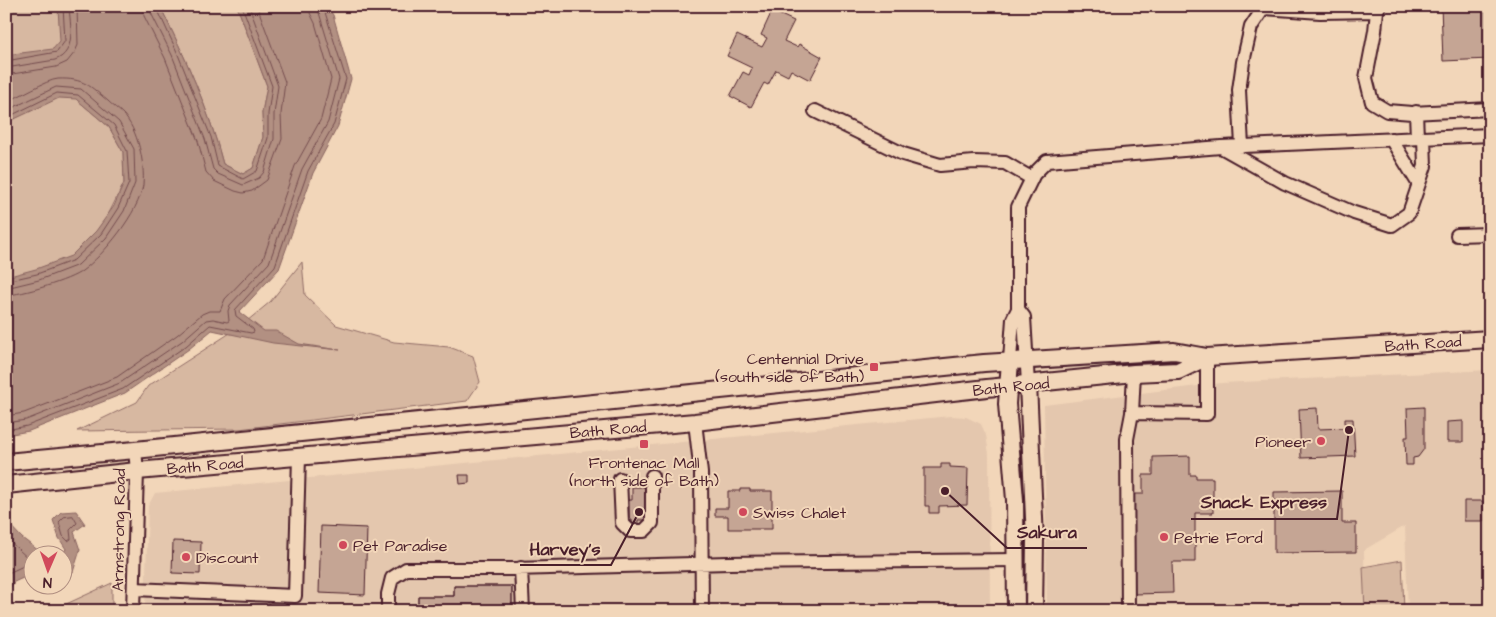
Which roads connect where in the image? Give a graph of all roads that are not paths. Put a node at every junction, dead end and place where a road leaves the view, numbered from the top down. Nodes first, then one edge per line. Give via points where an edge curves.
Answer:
1 (1265, 7) edge
2 (1378, 9) edge
3 (1490, 109) edge
4 (815, 111) dead end
5 (1416, 112) junction
6 (1490, 135) edge
7 (1420, 138) junction
8 (1391, 139) junction
9 (1242, 146) junction
10 (1221, 147) junction
11 (1032, 178) junction
12 (1418, 182) junction
13 (1490, 234) edge
14 (1458, 235) dead end
15 (1018, 309) junction
16 (1490, 339) edge
17 (1207, 357) junction
18 (1027, 359) junction
19 (1010, 360) junction
20 (1134, 373) junction
21 (1028, 384) junction
22 (1008, 386) junction
23 (1132, 413) junction
24 (695, 422) junction
25 (135, 450) junction
26 (299, 457) junction
27 (6, 462) edge
28 (137, 471) junction
29 (652, 476) dead end
30 (620, 479) dead end
31 (6, 485) edge
32 (1016, 560) junction
33 (701, 563) junction
34 (521, 568) junction
35 (134, 589) junction
36 (133, 611) edge
37 (388, 611) edge
38 (523, 611) edge
39 (702, 611) edge
40 (1016, 611) edge
41 (1034, 611) edge
42 (1128, 611) edge

1 - 2 street via 1320,12
1 - 9 street via 1251,27 1242,62 1239,90
2 - 5 street via 1366,78 1372,102 1388,111
3 - 5 street
4 - 11 street via 903,154 940,165 1005,162
5 - 7 street
6 - 7 street
7 - 8 street
7 - 12 street via 1424,166
8 - 9 street
8 - 12 street
9 - 10 street
10 - 11 street via 1047,161
10 - 12 street via 1286,183 1354,213 1392,225 1409,213
11 - 15 street via 1018,207
13 - 14 street
15 - 18 street via 1024,318
15 - 19 street via 1013,319
16 - 17 main road, Bath Road
17 - 18 main road, Bath Road via 1174,351
17 - 20 main road, Bath Road via 1178,371
17 - 23 street via 1207,414
18 - 19 main road, Bath Road
18 - 21 street
19 - 22 main road
19 - 25 main road, Bath Road
20 - 21 main road, Bath Road
20 - 23 street
21 - 22 main road, Bath Road
21 - 41 main road via 1035,540
22 - 24 main road, Bath Road
22 - 32 main road
23 - 42 street via 1127,439
24 - 26 main road, Bath Road
24 - 33 street via 701,473
25 - 27 main road, Bath Road
25 - 28 street, Armstrong Road
26 - 28 main road, Bath Road
26 - 35 street via 295,596
28 - 31 main road, Bath Road
28 - 35 street, Armstrong Road
29 - 30 street via 652,523 644,531 630,531 622,523
32 - 33 street
32 - 40 main road
33 - 34 street
33 - 39 street
34 - 37 street via 406,569 392,578
34 - 38 street
35 - 36 street, Armstrong Road

